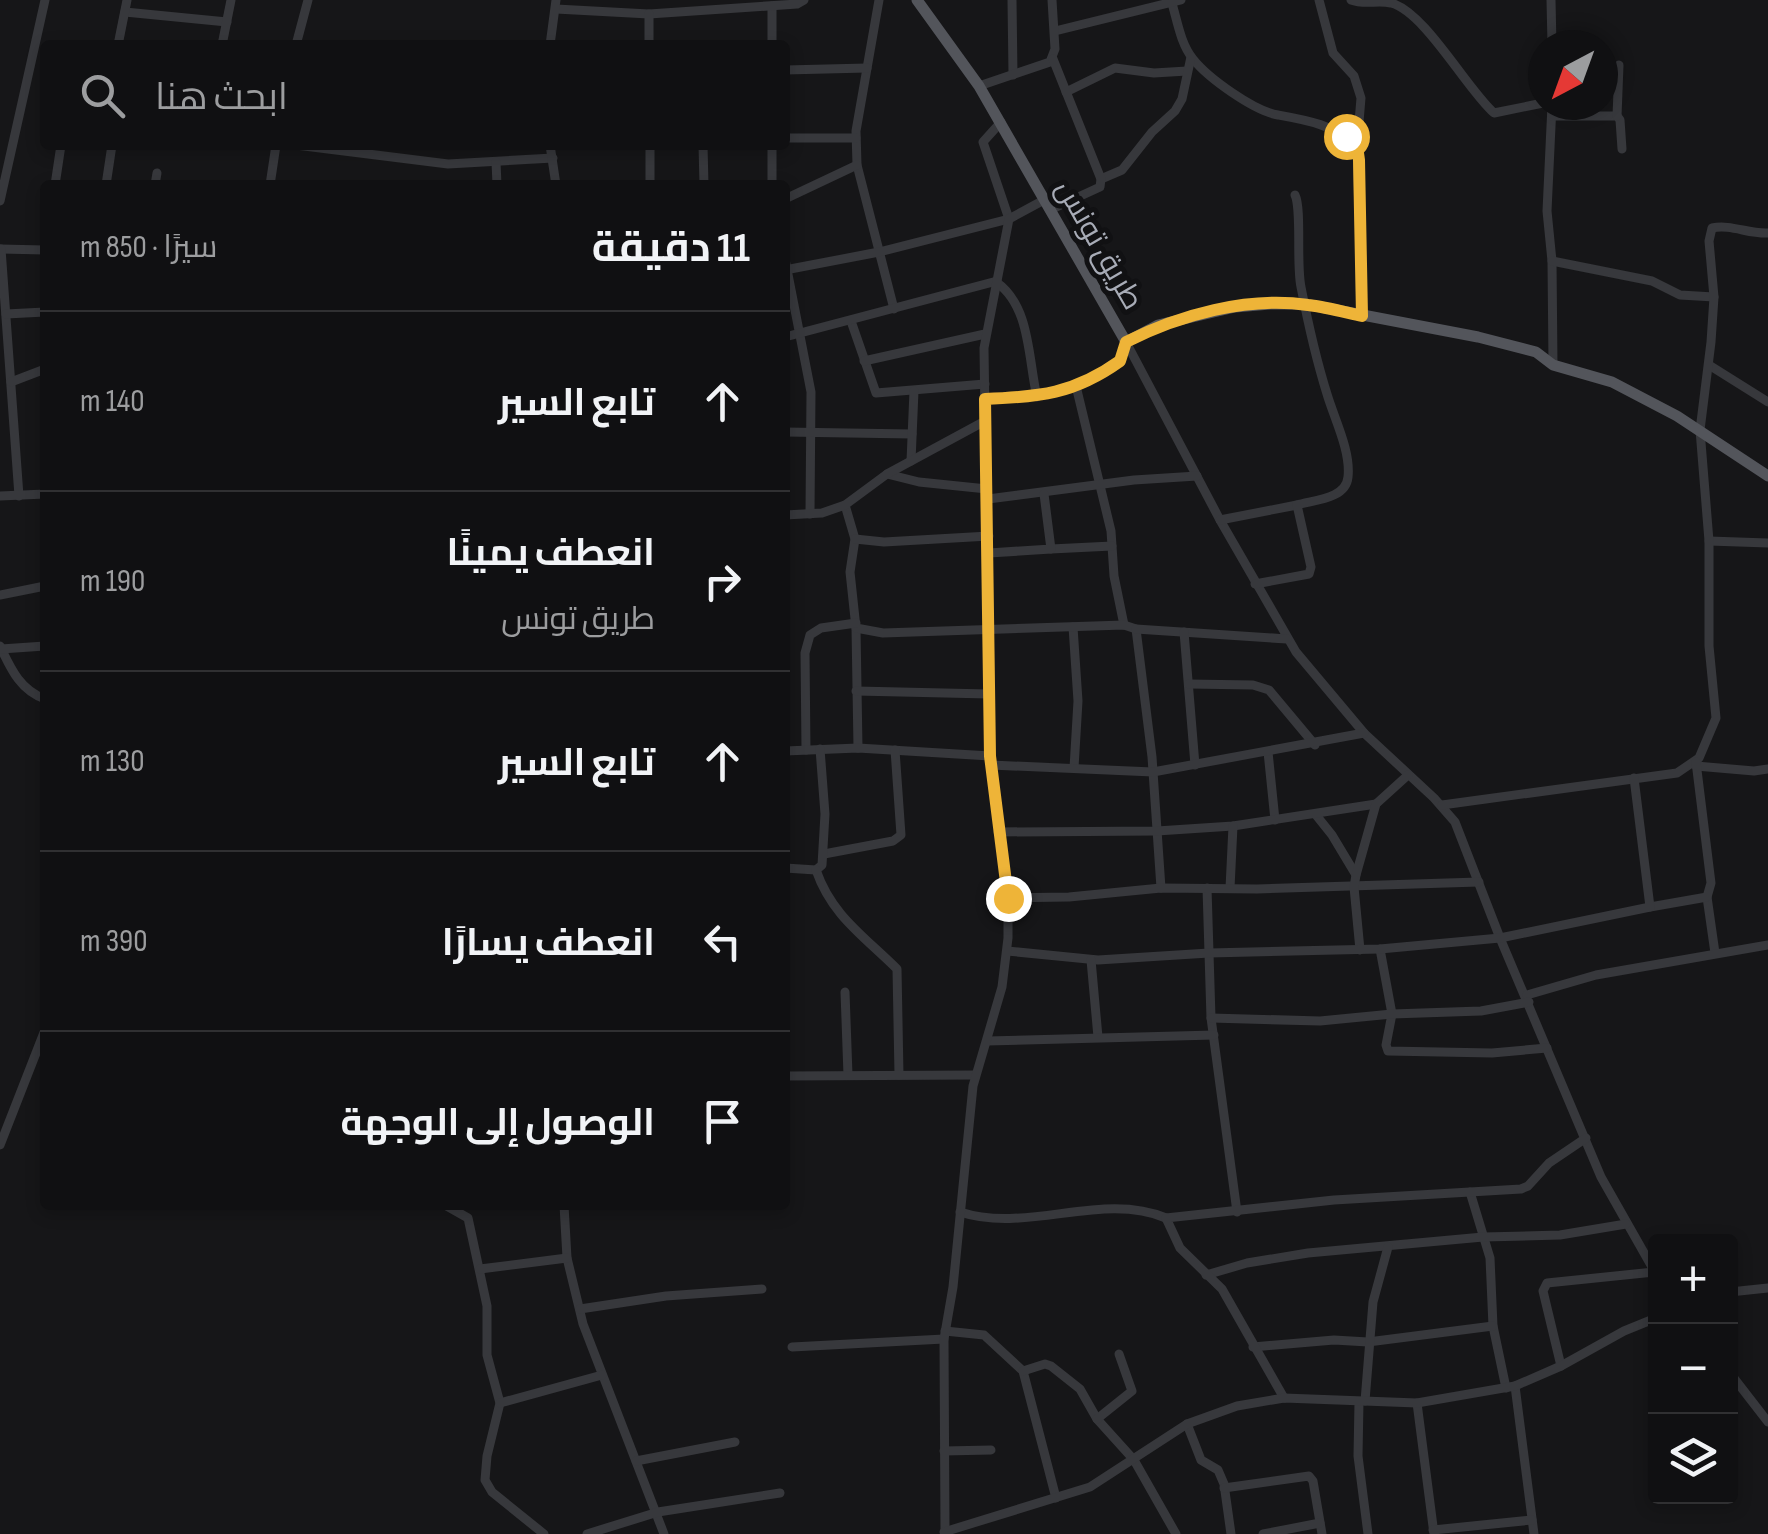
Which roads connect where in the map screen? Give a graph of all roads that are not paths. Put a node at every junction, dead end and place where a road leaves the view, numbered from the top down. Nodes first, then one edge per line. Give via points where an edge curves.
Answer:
1 (45, 0) edge
2 (127, 0) edge
3 (231, 0) edge
4 (308, 0) edge
5 (804, 0) edge
6 (879, 0) edge
7 (934, 0) edge
8 (1012, 0) edge
9 (1052, 0) edge
10 (1319, 0) edge
11 (1352, 0) edge
12 (1551, 0) edge
13 (1174, 1) edge
14 (919, 2) edge
15 (774, 4) edge
16 (556, 5) edge
17 (710, 5) edge
18 (125, 12) junction
19 (649, 14) junction
20 (227, 22) junction
21 (1552, 30) edge
22 (1055, 31) junction
23 (119, 40) edge
24 (223, 40) edge
25 (297, 40) edge
26 (551, 40) edge
27 (649, 40) edge
28 (772, 40) edge
29 (31, 56) junction
30 (40, 57) edge
31 (1191, 57) junction
32 (1053, 59) junction
33 (1619, 65) dead end
34 (867, 68) junction
35 (790, 70) edge
36 (1187, 71) junction
37 (1013, 75) junction
38 (1618, 82) edge
39 (979, 86) junction
40 (1066, 92) junction
41 (1528, 106) edge
42 (1618, 118) edge
43 (1552, 120) edge
44 (1001, 122) junction
45 (790, 138) edge
46 (856, 138) junction
47 (1357, 146) junction
48 (1622, 149) dead end
49 (60, 150) edge
50 (111, 150) edge
51 (275, 150) edge
52 (336, 150) edge
53 (551, 150) edge
54 (649, 150) edge
55 (703, 150) edge
56 (772, 150) edge
57 (552, 158) junction
58 (496, 162) junction
59 (857, 164) junction
60 (157, 173) dead end
61 (1101, 179) junction
62 (56, 180) edge
63 (107, 180) edge
64 (156, 180) edge
65 (271, 180) edge
66 (497, 180) edge
67 (555, 180) edge
68 (650, 180) edge
69 (704, 180) edge
70 (772, 180) edge
71 (1295, 195) dead end
72 (790, 196) edge
73 (0, 202) edge
74 (1047, 205) junction
75 (1009, 219) junction
76 (1768, 233) edge
77 (0, 249) edge
78 (40, 250) edge
79 (879, 252) junction
80 (1552, 261) junction
81 (790, 265) edge
82 (997, 282) junction
83 (790, 285) edge
84 (1714, 296) junction
85 (1305, 304) junction
86 (894, 309) junction
87 (40, 312) edge
88 (6, 314) junction
89 (1362, 316) junction
90 (851, 320) junction
91 (800, 334) junction
92 (986, 334) junction
93 (790, 337) edge
94 (1126, 342) junction
95 (864, 360) junction
96 (1708, 364) junction
97 (1553, 365) junction
98 (40, 371) edge
99 (11, 382) junction
100 (985, 384) junction
101 (1076, 386) junction
102 (914, 391) junction
103 (1037, 397) junction
104 (985, 399) junction
105 (1768, 402) edge
106 (985, 420) junction
107 (1700, 430) junction
108 (790, 432) edge
109 (810, 432) junction
110 (912, 434) junction
111 (911, 461) junction
112 (887, 474) junction
113 (1198, 476) junction
114 (1768, 476) edge
115 (1098, 486) junction
116 (40, 494) edge
117 (987, 494) junction
118 (1044, 494) junction
119 (0, 496) edge
120 (18, 496) junction
121 (1297, 505) junction
122 (845, 506) junction
123 (810, 514) junction
124 (790, 515) edge
125 (1220, 520) junction
126 (989, 536) junction
127 (854, 540) junction
128 (1709, 540) junction
129 (1768, 543) edge
130 (1112, 546) junction
131 (1051, 549) junction
132 (989, 553) junction
133 (1255, 584) junction
134 (40, 587) edge
135 (0, 595) edge
136 (1124, 625) junction
137 (856, 626) junction
138 (1073, 627) junction
139 (990, 628) junction
140 (1136, 629) junction
141 (1184, 632) junction
142 (1287, 638) junction
143 (40, 646) edge
144 (1, 647) edge
145 (1188, 684) junction
146 (856, 691) junction
147 (990, 694) junction
148 (40, 697) edge
149 (1364, 733) junction
150 (1315, 744) junction
151 (858, 748) junction
152 (820, 749) junction
153 (806, 750) junction
154 (895, 750) junction
155 (790, 751) edge
156 (1268, 752) junction
157 (991, 761) junction
158 (1696, 764) junction
159 (1196, 765) junction
160 (1074, 768) junction
161 (1768, 770) edge
162 (1153, 772) junction
163 (1408, 774) junction
164 (1634, 778) junction
165 (1376, 804) junction
166 (1442, 805) junction
167 (1316, 815) junction
168 (1275, 820) junction
169 (1233, 826) junction
170 (1157, 831) junction
171 (998, 832) junction
172 (824, 854) junction
173 (790, 868) edge
174 (816, 870) junction
175 (1356, 875) junction
176 (1479, 882) junction
177 (1354, 887) junction
178 (1160, 888) junction
179 (1208, 888) junction
180 (1230, 888) junction
181 (1707, 897) junction
182 (1008, 898) junction
183 (1650, 907) junction
184 (1500, 938) junction
185 (1768, 945) edge
186 (1360, 950) junction
187 (1380, 950) junction
188 (1007, 951) junction
189 (1209, 953) junction
190 (1716, 953) junction
191 (1092, 960) junction
192 (846, 992) dead end
193 (1528, 998) junction
194 (1392, 1014) junction
195 (1212, 1018) junction
196 (1214, 1035) junction
197 (1098, 1036) junction
198 (986, 1041) junction
199 (40, 1047) edge
200 (1547, 1048) junction
201 (848, 1075) junction
202 (899, 1075) junction
203 (975, 1075) junction
204 (790, 1076) edge
205 (1586, 1138) junction
206 (0, 1145) edge
207 (1470, 1192) junction
208 (454, 1210) edge
209 (564, 1210) edge
210 (960, 1212) junction
211 (1237, 1212) junction
212 (1166, 1218) junction
213 (1626, 1224) junction
214 (1483, 1237) junction
215 (1388, 1247) junction
216 (567, 1258) junction
217 (1648, 1261) edge
218 (480, 1270) junction
219 (1648, 1274) edge
220 (1206, 1276) junction
221 (1768, 1288) edge
222 (762, 1289) dead end
223 (1738, 1291) edge
224 (580, 1309) junction
225 (1648, 1321) edge
226 (1493, 1326) junction
227 (945, 1335) junction
228 (1368, 1342) junction
229 (1253, 1346) junction
230 (792, 1347) dead end
231 (1119, 1354) dead end
232 (1561, 1366) junction
233 (1023, 1372) junction
234 (602, 1375) junction
235 (1738, 1383) edge
236 (1511, 1387) junction
237 (1284, 1398) junction
238 (1362, 1402) junction
239 (1417, 1402) junction
240 (500, 1403) junction
241 (1097, 1418) junction
242 (1768, 1422) edge
243 (1187, 1424) junction
244 (735, 1442) dead end
245 (991, 1450) dead end
246 (944, 1451) junction
247 (1134, 1460) junction
248 (636, 1461) junction
249 (1224, 1488) junction
250 (780, 1493) dead end
251 (1056, 1498) junction
252 (658, 1512) junction
253 (1532, 1520) junction
254 (1321, 1529) edge
255 (944, 1532) edge
256 (1433, 1532) edge
257 (544, 1534) edge
258 (587, 1534) edge
259 (664, 1534) edge
260 (1176, 1534) edge
261 (1231, 1534) edge
262 (1263, 1534) edge
263 (1368, 1534) edge
264 (1534, 1534) edge

1 - 29 street
2 - 18 street
3 - 20 street
4 - 25 street
5 - 15 street
6 - 34 street
7 - 14 street
8 - 37 street
9 - 22 street
10 - 47 street via 1332,52 1354,76 1361,98
11 - 41 street via 1402,10 1445,50 1494,113
12 - 21 street
13 - 22 street
13 - 31 street
14 - 39 main road, طريق تونس
15 - 17 street
15 - 28 street
16 - 19 street
16 - 26 street
17 - 19 street
18 - 20 street
18 - 23 street
19 - 27 street
20 - 24 street
22 - 32 street
29 - 30 street
29 - 73 street
31 - 36 street
31 - 47 street via 1242,98
32 - 37 street
32 - 40 street
33 - 38 street
34 - 35 street
34 - 46 street
36 - 40 street via 1115,68
36 - 61 street via 1176,111 1122,170
37 - 39 street
39 - 44 main road, طريق تونس
40 - 61 street
42 - 48 street
43 - 80 street
44 - 74 main road, طريق تونس
44 - 75 street via 982,142
45 - 46 street
46 - 59 street
47 - 89 street
49 - 62 street
50 - 63 street
51 - 65 street
52 - 58 street via 448,164
53 - 57 street
54 - 68 street
55 - 69 street
56 - 70 street
57 - 58 street
57 - 67 street
58 - 66 street
59 - 72 street
59 - 79 street
60 - 64 street
61 - 74 street via 1100,187
71 - 85 street
74 - 75 street
74 - 94 main road, طريق تونس
75 - 79 street
75 - 82 street
76 - 84 street via 1712,228
77 - 78 street
77 - 88 street
79 - 81 street
79 - 86 street
80 - 84 street via 1652,281 1680,294
80 - 97 street
82 - 86 street
82 - 92 street
82 - 103 street via 1019,307
83 - 91 street
84 - 96 street
85 - 89 main road, طريق تونس
85 - 94 main road, طريق تونس via 1235,307 1158,325
85 - 121 street via 1348,477 1335,494
86 - 90 street
87 - 88 street
88 - 99 street
89 - 97 main road, طريق تونس via 1536,352
90 - 91 street
90 - 95 street
91 - 93 street
91 - 109 street via 810,379
92 - 95 street
92 - 100 street
94 - 101 street via 1120,361
94 - 113 street
95 - 102 street via 876,393
96 - 105 street
96 - 107 street
97 - 107 main road, طريق تونس via 1612,382
98 - 99 street
99 - 120 street
100 - 102 street
100 - 104 street
101 - 103 street
101 - 115 street
102 - 110 street
103 - 104 street
104 - 106 street
106 - 111 street
106 - 117 street
107 - 114 main road, طريق تونس
107 - 128 street
108 - 109 street
109 - 110 street
109 - 123 street
110 - 111 street
111 - 112 street
112 - 117 street
112 - 122 street
113 - 115 street
113 - 125 street
115 - 118 street
115 - 130 street
116 - 120 street
117 - 118 street
117 - 126 street
118 - 131 street
119 - 120 street
121 - 125 street
121 - 133 street via 1311,572
122 - 123 street
122 - 127 street
123 - 124 street
125 - 133 street
126 - 127 street
126 - 132 street
127 - 137 street
128 - 129 street
128 - 158 street via 1716,718
130 - 131 street
130 - 136 street
131 - 132 street
132 - 139 street
133 - 142 street
134 - 135 street
136 - 138 street
136 - 140 street
137 - 139 street via 882,632
137 - 146 street
137 - 153 street via 810,635
138 - 139 street
138 - 160 street
139 - 147 street
140 - 141 street
140 - 162 street
141 - 142 street
141 - 145 street
142 - 149 street
143 - 144 street
144 - 148 street via 22,685
145 - 150 street via 1269,690
145 - 159 street
146 - 147 street
146 - 151 street
147 - 157 street
149 - 150 street
149 - 163 street
150 - 156 street
151 - 152 street
151 - 154 street
152 - 153 street
152 - 172 street
153 - 155 street
154 - 157 street
154 - 172 street via 902,835
156 - 159 street
156 - 168 street
157 - 160 street
157 - 171 street
158 - 161 street
158 - 164 street
158 - 181 street via 1711,884
159 - 162 street
160 - 162 street
162 - 170 street
163 - 165 street
163 - 166 street
164 - 166 street
164 - 183 street
165 - 167 street
165 - 175 street
166 - 176 street
167 - 168 street
167 - 175 street
168 - 169 street
169 - 170 street
169 - 180 street
170 - 171 street
170 - 178 street
171 - 182 street
172 - 174 street
173 - 174 street
174 - 202 street via 845,921 897,969
175 - 177 street
176 - 177 street
176 - 184 street
177 - 180 street
177 - 186 street
178 - 179 street
178 - 182 street
179 - 180 street
179 - 189 street
181 - 183 street
181 - 190 street
182 - 188 street
183 - 184 street
184 - 187 street
184 - 193 street
185 - 190 street
186 - 187 street
186 - 189 street
187 - 194 street
188 - 191 street
188 - 198 street
189 - 191 street
189 - 195 street
190 - 193 street via 1596,975
191 - 197 street
192 - 201 street
193 - 194 street via 1481,1011
193 - 200 street
194 - 195 street via 1303,1022
194 - 200 street via 1386,1045 1391,1052
195 - 196 street
196 - 197 street
196 - 211 street
197 - 198 street
198 - 203 street
199 - 206 street
200 - 205 street
201 - 202 street
201 - 204 street
202 - 203 street
203 - 210 street
205 - 207 street via 1528,1186
205 - 213 street
207 - 211 street
207 - 214 street
208 - 218 street via 468,1218
209 - 216 street
210 - 212 street via 994,1219 1147,1211
210 - 227 street
211 - 212 street
212 - 220 street via 1180,1248
213 - 214 street
213 - 217 street
214 - 215 street
214 - 226 street
215 - 220 street via 1278,1258
215 - 228 street
216 - 218 street
216 - 224 street
218 - 240 street via 485,1342
219 - 232 street via 1547,1283 1546,1310
220 - 229 street via 1222,1289
221 - 223 street
222 - 224 street
224 - 234 street
225 - 232 street
226 - 228 street
226 - 236 street
227 - 230 street
227 - 233 street via 984,1335
227 - 246 street
228 - 229 street
228 - 238 street
229 - 237 street
231 - 241 street via 1132,1391
232 - 236 street
233 - 241 street via 1051,1366 1080,1390
233 - 251 street
234 - 240 street
234 - 248 street
235 - 242 street
236 - 239 street
236 - 253 street
237 - 238 street
237 - 243 street via 1253,1401
238 - 239 street
238 - 263 street via 1358,1456
239 - 256 street
240 - 257 street via 486,1464 488,1488
241 - 247 street
243 - 247 street
243 - 249 street via 1201,1460 1218,1470
244 - 248 street
245 - 246 street
246 - 255 street
247 - 251 street
247 - 260 street
248 - 252 street
249 - 254 street via 1309,1476
249 - 261 street
250 - 252 street
251 - 255 street
252 - 258 street
252 - 259 street
253 - 256 street
253 - 264 street
254 - 262 street

